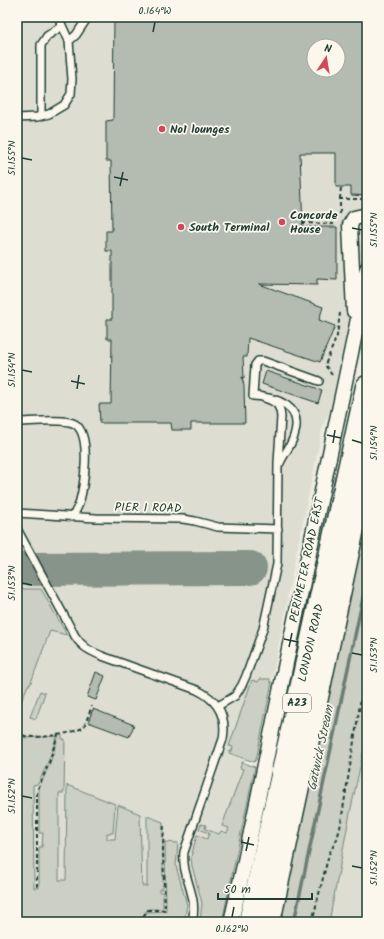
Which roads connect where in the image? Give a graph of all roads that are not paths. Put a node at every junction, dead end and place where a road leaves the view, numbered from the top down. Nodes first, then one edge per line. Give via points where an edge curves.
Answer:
1 (86, 20) dead end
2 (69, 41) junction
3 (41, 116) junction
4 (17, 118) edge
5 (367, 216) edge
6 (367, 269) edge
7 (356, 329) junction
8 (319, 381) dead end
9 (367, 387) edge
10 (253, 396) junction
11 (17, 422) edge
12 (367, 463) edge
13 (278, 467) junction
14 (17, 513) edge
15 (71, 517) junction
16 (17, 529) edge
17 (278, 529) junction
18 (218, 706) junction
19 (192, 922) edge
20 (232, 922) edge
21 (250, 922) edge
22 (269, 922) edge

1 - 2 lane
2 - 3 lane via 71,94 60,108
2 - 3 lane via 61,23 41,45
3 - 4 lane
5 - 7 street via 354,218 350,225
6 - 7 street, PERIMETER ROAD EAST
7 - 20 street, PERIMETER ROAD EAST
8 - 10 lane via 260,361 254,368
9 - 21 main road, LONDON ROAD / A23
10 - 13 lane via 273,401 280,410 282,427
10 - 13 lane via 285,402 292,410 296,428
11 - 15 lane via 66,421 75,424 82,432 84,477 79,503
12 - 22 main road, LONDON ROAD / A23
13 - 17 lane
14 - 15 lane, PIER 1 ROAD
15 - 17 lane, PIER 1 ROAD via 183,519 218,526
16 - 18 lane via 83,647 197,690 210,697
17 - 18 lane via 275,575 260,636 240,690 231,700
18 - 19 lane via 224,723 223,739 184,852 185,868 194,902

